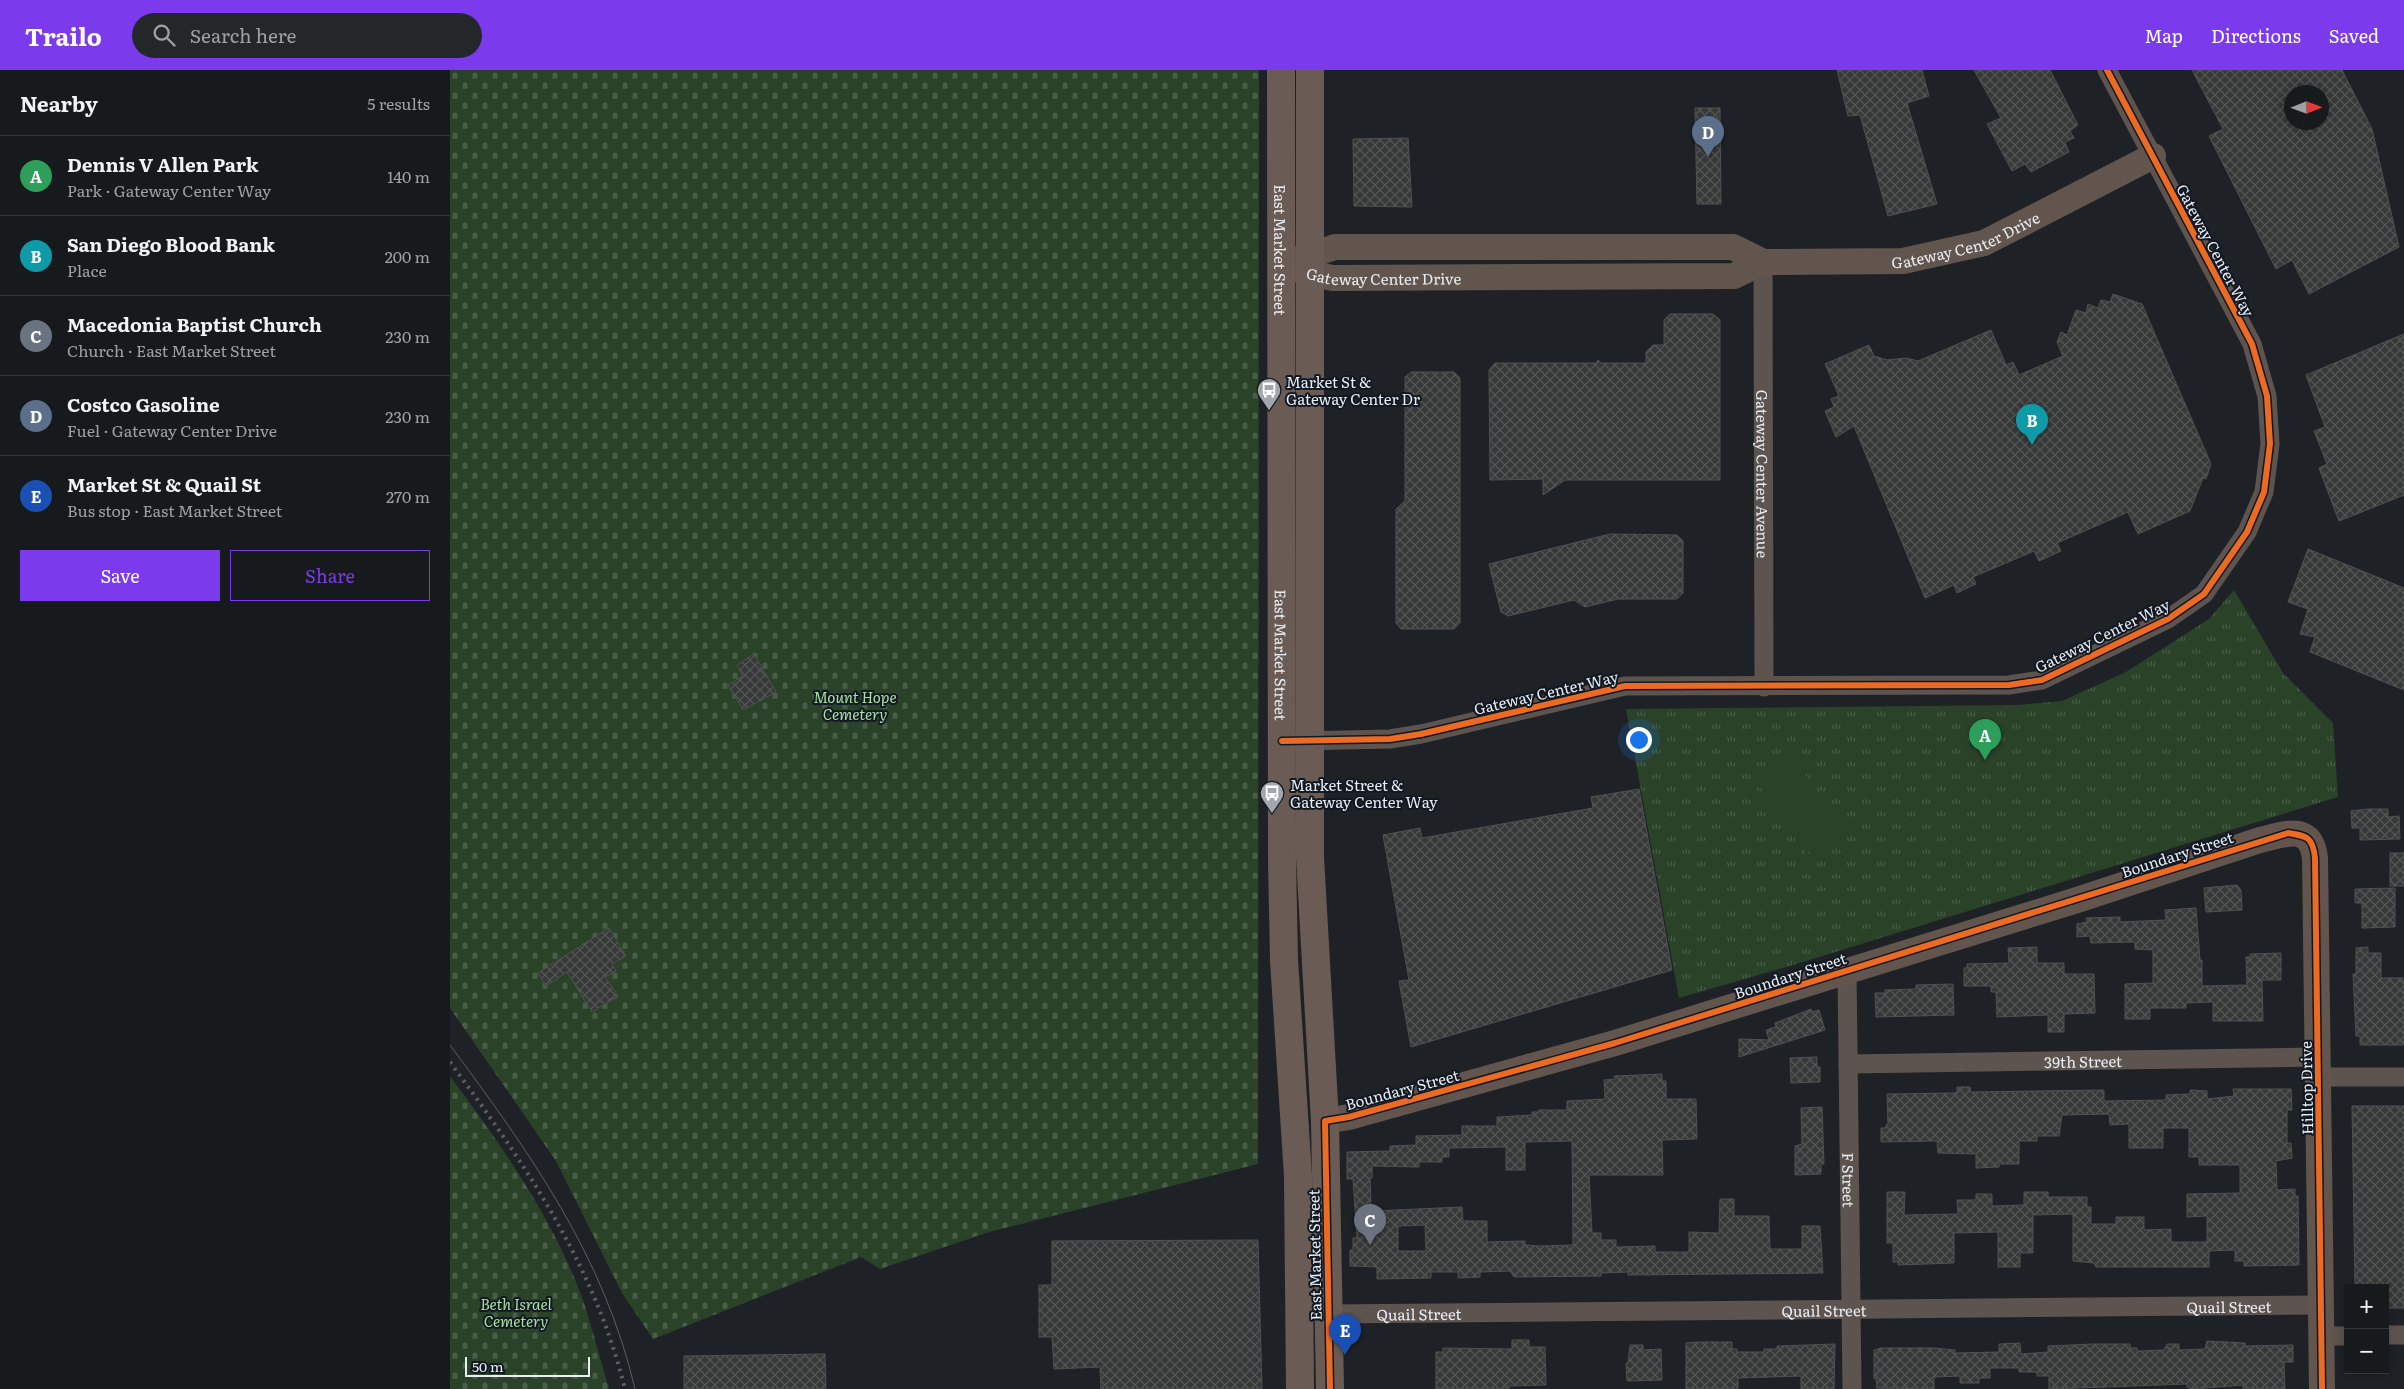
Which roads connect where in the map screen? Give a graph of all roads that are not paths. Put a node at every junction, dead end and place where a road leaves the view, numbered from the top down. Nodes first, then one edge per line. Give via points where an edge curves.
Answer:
1 (1281, 70) edge
2 (1310, 70) edge
3 (2107, 70) edge
4 (2153, 156) junction
5 (1763, 262) junction
6 (1310, 264) junction
7 (1281, 265) junction
8 (1764, 687) junction
9 (1282, 741) junction
10 (1310, 741) junction
11 (2260, 840) joint
12 (1283, 896) junction
13 (1847, 970) junction
14 (1848, 1064) junction
15 (2318, 1067) junction
16 (2404, 1077) edge
17 (1325, 1122) junction
18 (2321, 1305) junction
19 (1851, 1309) junction
20 (1328, 1314) junction
21 (2321, 1336) junction
22 (2344, 1336) edge
23 (2389, 1336) edge
24 (2404, 1336) edge
25 (1300, 1389) edge
26 (1330, 1389) edge
27 (1852, 1389) edge
28 (2322, 1389) edge

1 - 7 main road, East Market Street
2 - 6 main road, East Market Street
3 - 4 street, Gateway Center Way
4 - 5 street, Gateway Center Drive via 1984,243 1903,261
4 - 8 street, Gateway Center Way via 2252,344 2267,396 2270,444 2264,492 2247,532 2210,587 2168,619 2042,680 2009,685
5 - 6 street, Gateway Center Drive via 1734,276 1332,278
5 - 8 street, Gateway Center Avenue
6 - 7 street, Gateway Center Drive
6 - 10 main road, East Market Street
7 - 9 main road, East Market Street
8 - 10 street, Gateway Center Way via 1625,686 1420,734 1390,739
9 - 10 street, Gateway Center Way
9 - 12 main road, East Market Street
10 - 17 main road, East Market Street via 1310,866
11 - 13 street, Boundary Street
11 - 15 street, Hilltop Drive via 2288,833 2305,836 2314,845
12 - 17 main road via 1295,940 1307,1093 1311,1106
12 - 25 main road, East Market Street via 1298,1176
13 - 14 street, F Street
13 - 17 street, Boundary Street via 1615,1043
14 - 15 street, 39th Street
14 - 19 street, F Street
15 - 16 street, 39th Street
15 - 18 street, Hilltop Drive
17 - 20 main road, East Market Street
18 - 19 street, Quail Street
18 - 21 street, Hilltop Drive
19 - 20 street, Quail Street
19 - 27 street, F Street
20 - 26 main road, East Market Street
21 - 22 street
21 - 28 street, Hilltop Drive
23 - 24 street

